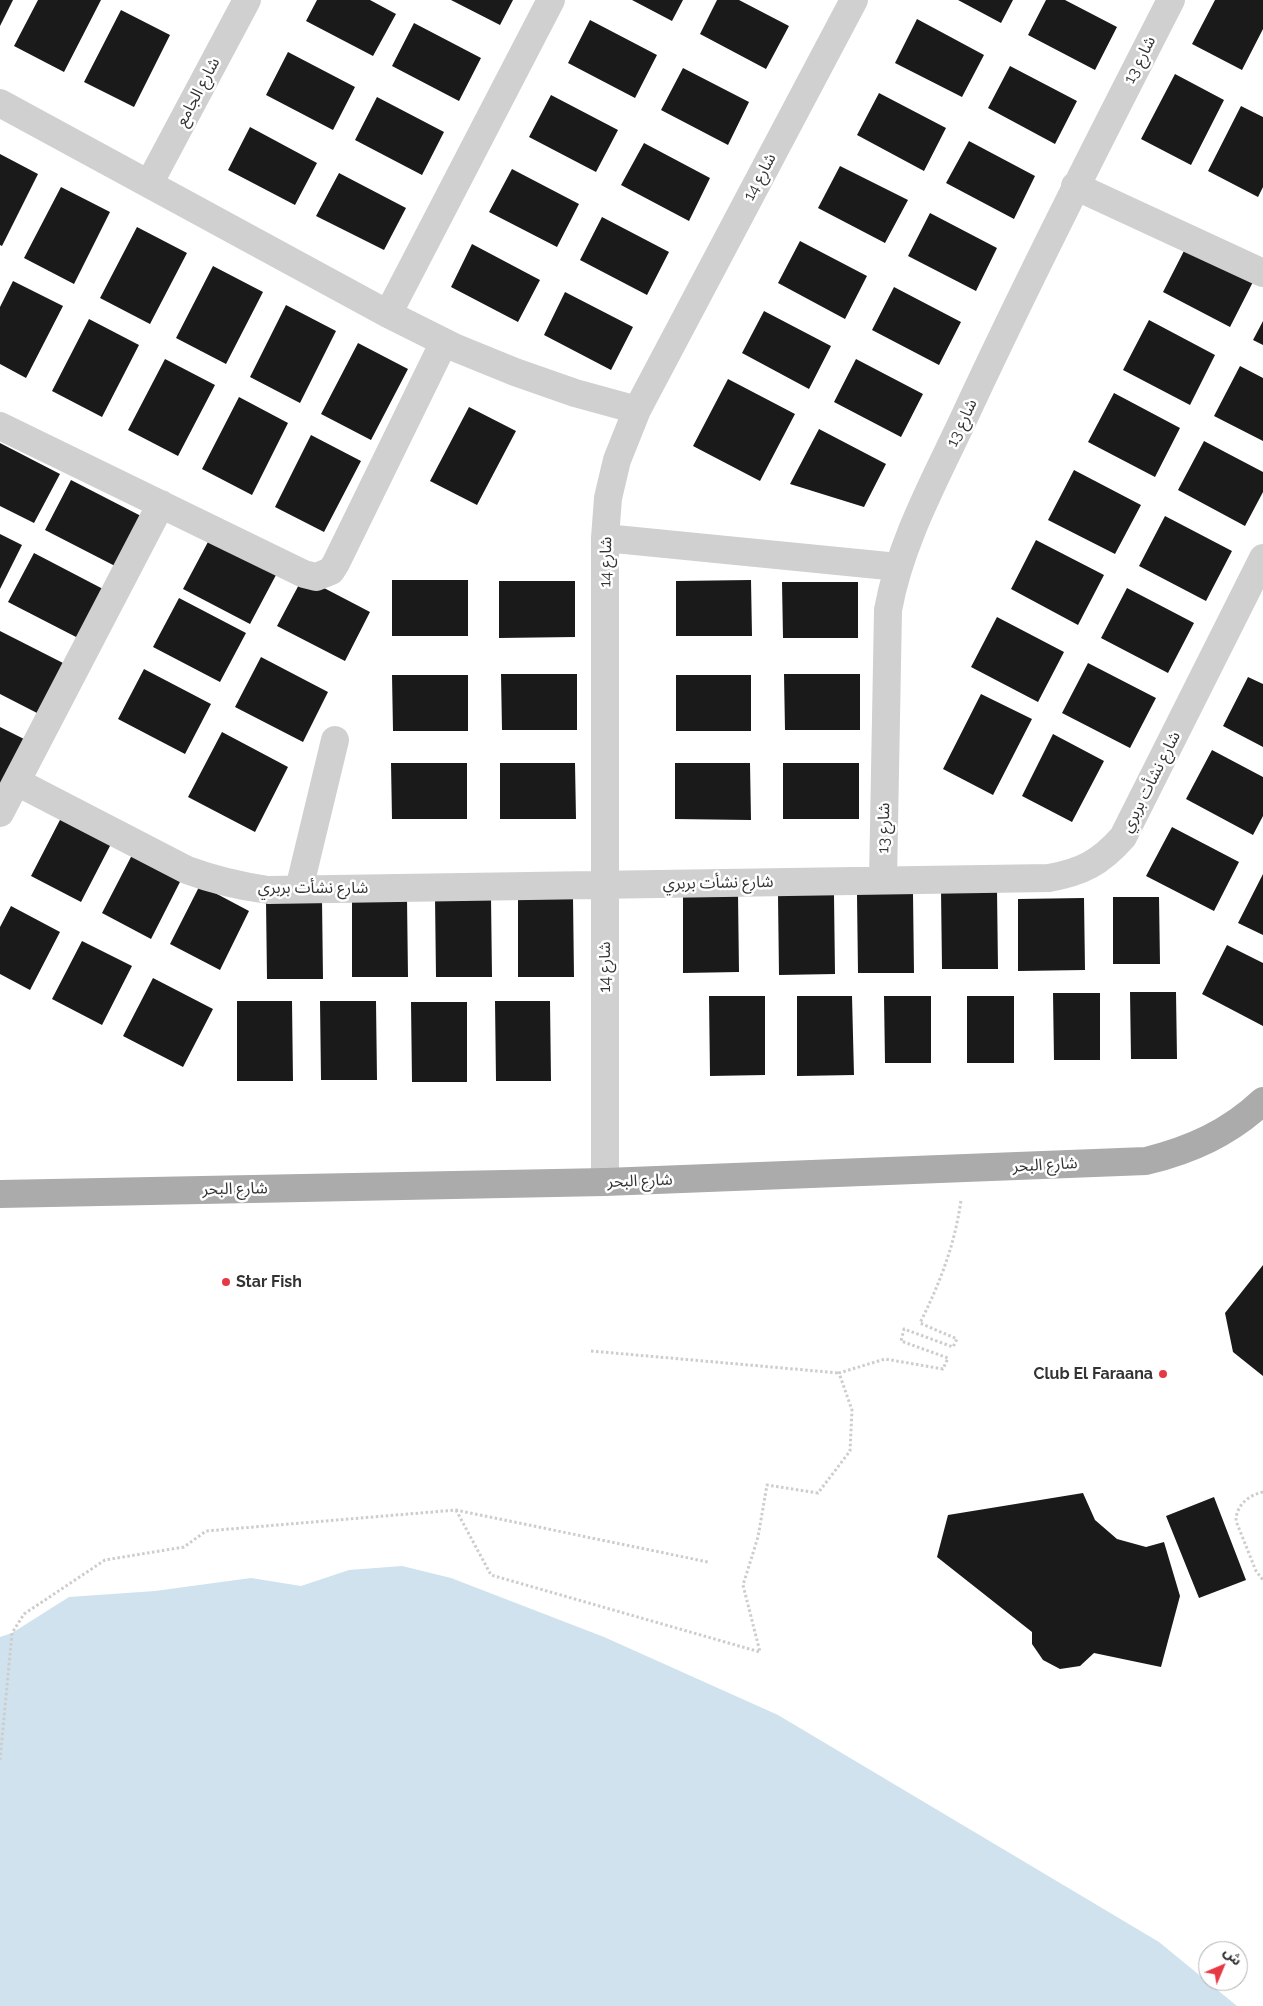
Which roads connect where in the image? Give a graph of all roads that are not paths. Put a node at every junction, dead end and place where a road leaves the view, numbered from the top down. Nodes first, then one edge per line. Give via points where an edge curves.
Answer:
1 (247, 0) edge
2 (550, 0) edge
3 (854, 0) edge
4 (1171, 0) edge
5 (0, 103) edge
6 (149, 184) junction
7 (1075, 186) junction
8 (1263, 273) edge
9 (388, 314) junction
10 (444, 342) junction
11 (637, 410) junction
12 (0, 426) edge
13 (161, 504) junction
14 (605, 538) junction
15 (1262, 561) edge
16 (898, 567) junction
17 (335, 740) dead end
18 (17, 782) junction
19 (0, 813) edge
20 (883, 880) junction
21 (605, 884) junction
22 (299, 889) junction
23 (1263, 1101) edge
24 (606, 1182) junction
25 (0, 1194) edge

1 - 6 street, شارع الجامع
2 - 9 street
3 - 11 street, شارع 14
4 - 7 street, شارع 13
5 - 6 street
6 - 9 street
7 - 8 street
7 - 16 street, شارع 13
9 - 10 street
10 - 11 street via 515,372
10 - 13 street via 336,563 323,576 304,574
11 - 14 street, شارع 14 via 617,460 608,498
12 - 13 street
13 - 18 street
14 - 16 street
14 - 21 street, شارع 14
15 - 20 street, شارع نشأت بربري via 1134,818 1108,854 1089,867 1049,878
16 - 20 street, شارع 13 via 888,610
17 - 22 street
18 - 19 street
18 - 22 street, شارع نشأت بربري via 187,870 237,886
20 - 21 street, شارع نشأت بربري
21 - 22 street, شارع نشأت بربري
21 - 24 street, شارع 14
23 - 24 main road, شارع البحر via 1246,1117 1199,1145 1146,1161
24 - 25 main road, شارع البحر

